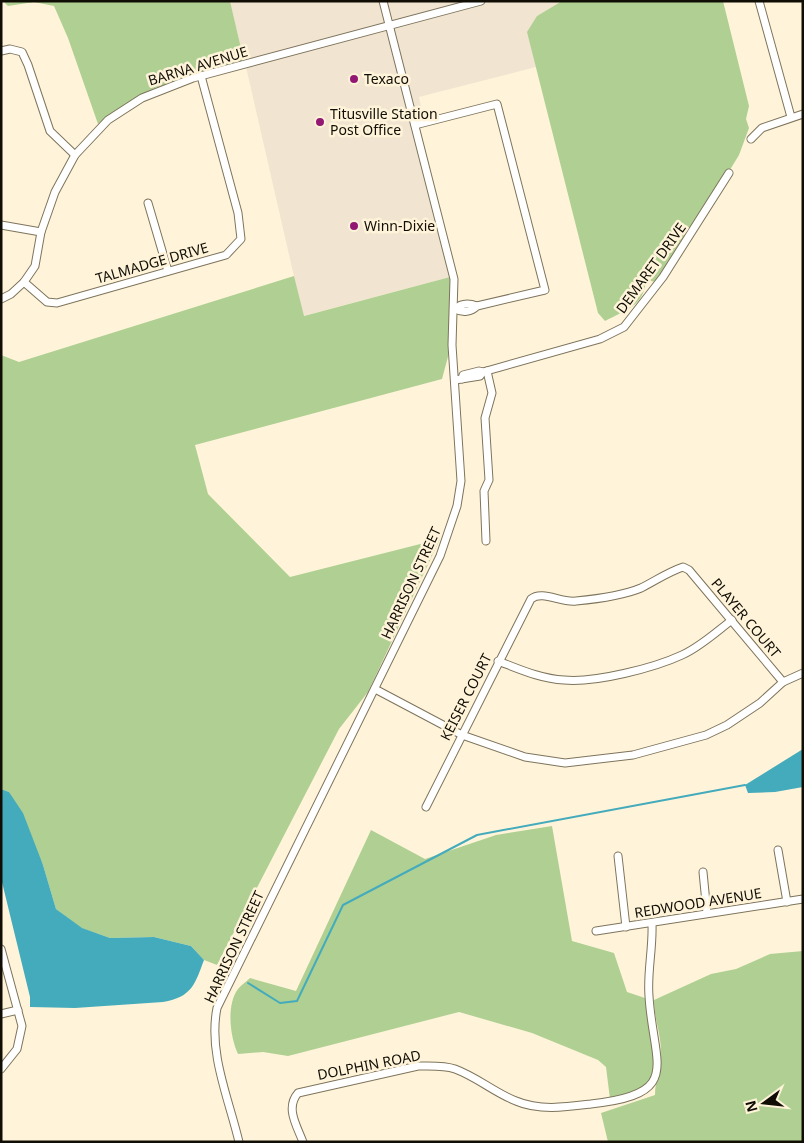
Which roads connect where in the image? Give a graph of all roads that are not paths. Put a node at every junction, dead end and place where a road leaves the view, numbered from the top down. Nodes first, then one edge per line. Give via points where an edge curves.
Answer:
1 (383, 1) edge
2 (481, 1) edge
3 (759, 1) edge
4 (390, 25) junction
5 (1, 51) edge
6 (201, 76) junction
7 (803, 114) edge
8 (791, 117) junction
9 (415, 125) junction
10 (750, 139) dead end
11 (75, 155) junction
12 (729, 173) dead end
13 (148, 202) dead end
14 (1, 225) edge
15 (41, 232) junction
16 (168, 271) junction
17 (24, 282) junction
18 (1, 299) edge
19 (455, 309) junction
20 (485, 372) junction
21 (458, 379) junction
22 (486, 542) dead end
23 (689, 570) joint
24 (732, 620) junction
25 (498, 661) junction
26 (803, 673) edge
27 (783, 682) junction
28 (375, 689) junction
29 (462, 735) junction
30 (426, 807) dead end
31 (778, 850) dead end
32 (618, 856) dead end
33 (703, 872) dead end
34 (803, 899) edge
35 (787, 902) junction
36 (707, 913) junction
37 (652, 924) junction
38 (626, 928) junction
39 (596, 931) dead end
40 (1, 949) edge
41 (18, 1010) junction
42 (1, 1014) edge
43 (1, 1069) edge
44 (239, 1142) edge
45 (303, 1142) edge

1 - 4 street, HARRISON STREET
2 - 4 street, BARNA AVENUE
3 - 8 street
4 - 6 street, BARNA AVENUE
4 - 9 street, HARRISON STREET
5 - 11 street via 22,52 50,130
6 - 11 street, BARNA AVENUE via 142,98 108,120
6 - 16 street, TALMADGE DRIVE via 238,213 241,240 226,255
7 - 8 street
8 - 10 street via 762,128
9 - 19 street, HARRISON STREET via 454,279
9 - 19 street via 497,104 545,290 477,306 472,310 460,312
11 - 15 street, BARNA AVENUE via 54,192
12 - 20 street, DEMARET DRIVE via 663,277 624,327 600,339
13 - 16 street
14 - 15 street
15 - 17 street, BARNA AVENUE via 35,266
16 - 17 street, TALMADGE DRIVE via 57,303 47,302
17 - 18 street, BARNA AVENUE
19 - 21 street, HARRISON STREET via 452,345
20 - 21 street, DEMARET DRIVE via 480,376
20 - 22 street via 492,393 485,418 489,480 484,492
21 - 28 street, HARRISON STREET via 461,481 457,506 440,556
23 - 24 street, PLAYER COURT
23 - 25 street, KEISER COURT via 683,567 673,570 638,589 597,599 562,601 540,595 531,599
24 - 25 street via 682,655 594,679 570,681 549,678
24 - 27 street, PLAYER COURT
25 - 29 street, KEISER COURT
26 - 27 street
27 - 29 street via 760,703 717,730 618,758 552,762 525,757
28 - 29 street
28 - 44 street, HARRISON STREET via 217,1008 214,1046
29 - 30 street, KEISER COURT
31 - 35 street
32 - 38 street
33 - 36 street
34 - 35 street, REDWOOD AVENUE
35 - 36 street, REDWOOD AVENUE
36 - 37 street, REDWOOD AVENUE
37 - 38 street, REDWOOD AVENUE
37 - 45 street, DOLPHIN ROAD via 648,994 658,1049 658,1071 648,1089 615,1102 553,1108 517,1102 455,1069 418,1066 298,1093 292,1108
38 - 39 street, REDWOOD AVENUE
40 - 41 street
41 - 42 street
41 - 43 street via 22,1026 17,1049

